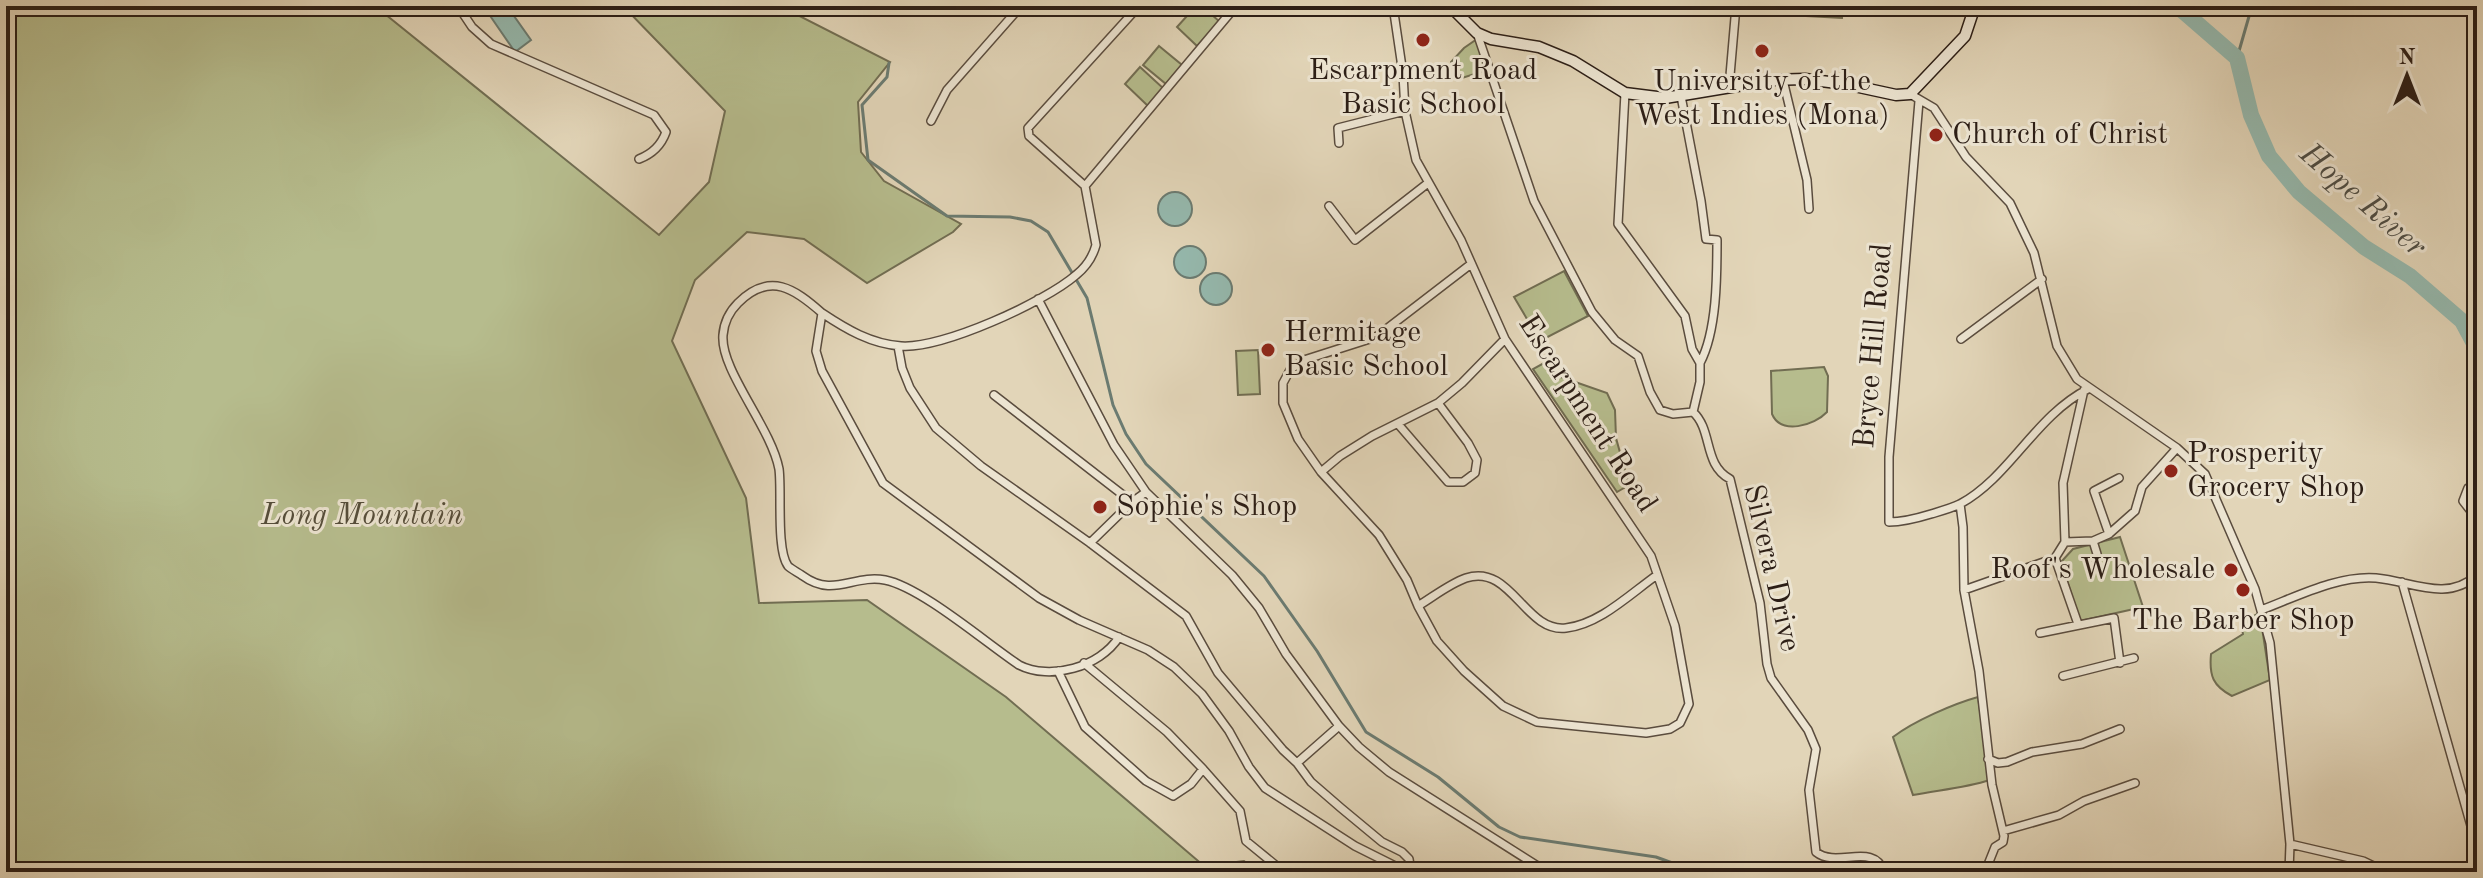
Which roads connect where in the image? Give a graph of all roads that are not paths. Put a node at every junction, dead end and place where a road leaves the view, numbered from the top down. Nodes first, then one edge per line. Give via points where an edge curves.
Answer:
1 (1021, 6) edge
2 (1139, 6) edge
3 (1236, 6) edge
4 (1393, 6) edge
5 (1450, 6) edge
6 (1736, 6) edge
7 (1975, 6) edge
8 (462, 7) edge
9 (1477, 33) junction
10 (1783, 80) junction
11 (1729, 87) junction
12 (1625, 93) junction
13 (1681, 96) junction
14 (1914, 97) junction
15 (1405, 111) junction
16 (931, 121) dead end
17 (1339, 143) dead end
18 (639, 159) dead end
19 (1428, 183) junction
20 (1085, 186) junction
21 (1329, 206) dead end
22 (1809, 209) dead end
23 (1471, 264) junction
24 (2042, 279) junction
25 (1038, 299) junction
26 (822, 313) junction
27 (1505, 339) junction
28 (1961, 339) dead end
29 (898, 346) junction
30 (1700, 363) junction
31 (2086, 389) junction
32 (994, 395) dead end
33 (1438, 403) junction
34 (1693, 412) junction
35 (1398, 424) junction
36 (2177, 448) junction
37 (1321, 472) junction
38 (2119, 478) dead end
39 (2477, 485) edge
40 (1146, 492) junction
41 (1132, 502) junction
42 (1960, 504) junction
43 (2477, 519) edge
44 (2109, 534) junction
45 (2093, 541) junction
46 (2065, 542) junction
47 (1090, 543) junction
48 (2097, 554) dead end
49 (2055, 558) junction
50 (1657, 575) junction
51 (2477, 575) edge
52 (2402, 582) junction
53 (1964, 590) junction
54 (1418, 606) junction
55 (2261, 610) junction
56 (2078, 624) junction
57 (2040, 633) dead end
58 (1119, 637) junction
59 (2134, 658) dead end
60 (1084, 663) junction
61 (2120, 663) junction
62 (1058, 671) junction
63 (2063, 676) dead end
64 (1339, 726) junction
65 (2120, 729) dead end
66 (1988, 759) junction
67 (1297, 763) junction
68 (1203, 769) junction
69 (2135, 783) dead end
70 (2003, 831) junction
71 (2290, 844) junction
72 (2477, 847) edge
73 (1284, 872) edge
74 (1409, 872) edge
75 (1547, 872) edge
76 (1884, 872) edge
77 (1985, 872) edge
78 (2289, 872) edge
79 (2386, 872) edge

1 - 16 street via 947,90
2 - 20 street via 1028,128 1029,136
3 - 20 street
4 - 15 street, Escarpment Road
5 - 9 street
6 - 11 street
7 - 14 street via 1965,36
8 - 18 street via 472,27 491,44 654,115 666,132 664,140
9 - 12 street via 1539,47
9 - 34 street via 1534,201 1592,312 1615,340 1638,356 1660,410
10 - 11 street
10 - 14 street via 1845,84
10 - 22 street
11 - 13 street
12 - 13 street
12 - 30 street via 1618,224 1685,316
13 - 30 street via 1706,239 1717,240 1710,333
14 - 24 street via 1934,108 1966,157 2010,203
14 - 42 street, Bryce Hill Road via 1888,520 1899,522
15 - 17 street via 1338,128
15 - 19 street, Escarpment Road via 1416,160
19 - 21 street via 1355,240
19 - 23 street, Escarpment Road
20 - 25 street via 1094,253 1075,276
23 - 27 street, Escarpment Road
23 - 37 street via 1376,337 1304,360 1290,370 1283,383 1283,403 1298,439
24 - 28 street
24 - 31 street via 2057,346
25 - 29 street via 950,337
25 - 40 street via 1114,445
26 - 29 street via 861,337
26 - 58 street via 816,351 822,371 883,483 1039,598
26 - 62 street via 791,289 767,286 740,301 727,315 723,332 731,369 759,417 779,467 788,566 820,586 879,579 904,586 1019,665 1035,672
27 - 33 street
27 - 50 street, Escarpment Road via 1627,517
29 - 47 street via 910,388 936,428
30 - 34 street
31 - 36 street
31 - 42 street
31 - 46 street via 2063,483
32 - 41 street
33 - 35 street
33 - 35 street via 1477,460 1475,473 1463,482 1448,482
34 - 76 street, Silvera Drive via 1705,427 1712,460 1730,479 1760,603 1771,678 1816,749 1809,790 1816,852 1827,859 1871,856
35 - 37 street
36 - 44 street via 2142,487 2135,511
36 - 55 street via 2205,474
37 - 54 street via 1379,535
38 - 44 street via 2094,491
39 - 43 street via 2468,488 2463,501
40 - 41 street
40 - 64 street via 1250,597
41 - 47 street
42 - 53 street
44 - 45 street
45 - 46 street
45 - 48 street
46 - 49 street
47 - 67 street via 1186,616 1218,673
49 - 53 street
49 - 56 street
50 - 54 street via 1596,618 1566,628 1552,628 1537,619 1486,576 1469,577
50 - 54 street, Escarpment Road via 1675,626 1689,704 1685,717 1670,729 1646,733 1537,722 1503,706 1437,641
51 - 52 street via 2456,589 2429,590
52 - 55 street via 2357,578
52 - 72 street
53 - 66 street
55 - 71 street via 2273,671
56 - 57 street
56 - 61 street via 2114,618
58 - 60 street
58 - 74 street via 1174,667 1202,694 1265,788 1355,846
59 - 61 street
60 - 62 street
60 - 68 street
61 - 63 street
62 - 68 street via 1085,727 1146,781 1173,796
64 - 67 street
64 - 75 street via 1389,772
65 - 66 street via 2007,762
66 - 70 street
67 - 74 street via 1341,808 1402,852 1409,859
68 - 73 street via 1240,811 1246,841
69 - 70 street via 2059,815
70 - 77 street via 2003,842 1995,847
71 - 78 street
71 - 79 street via 2363,861

